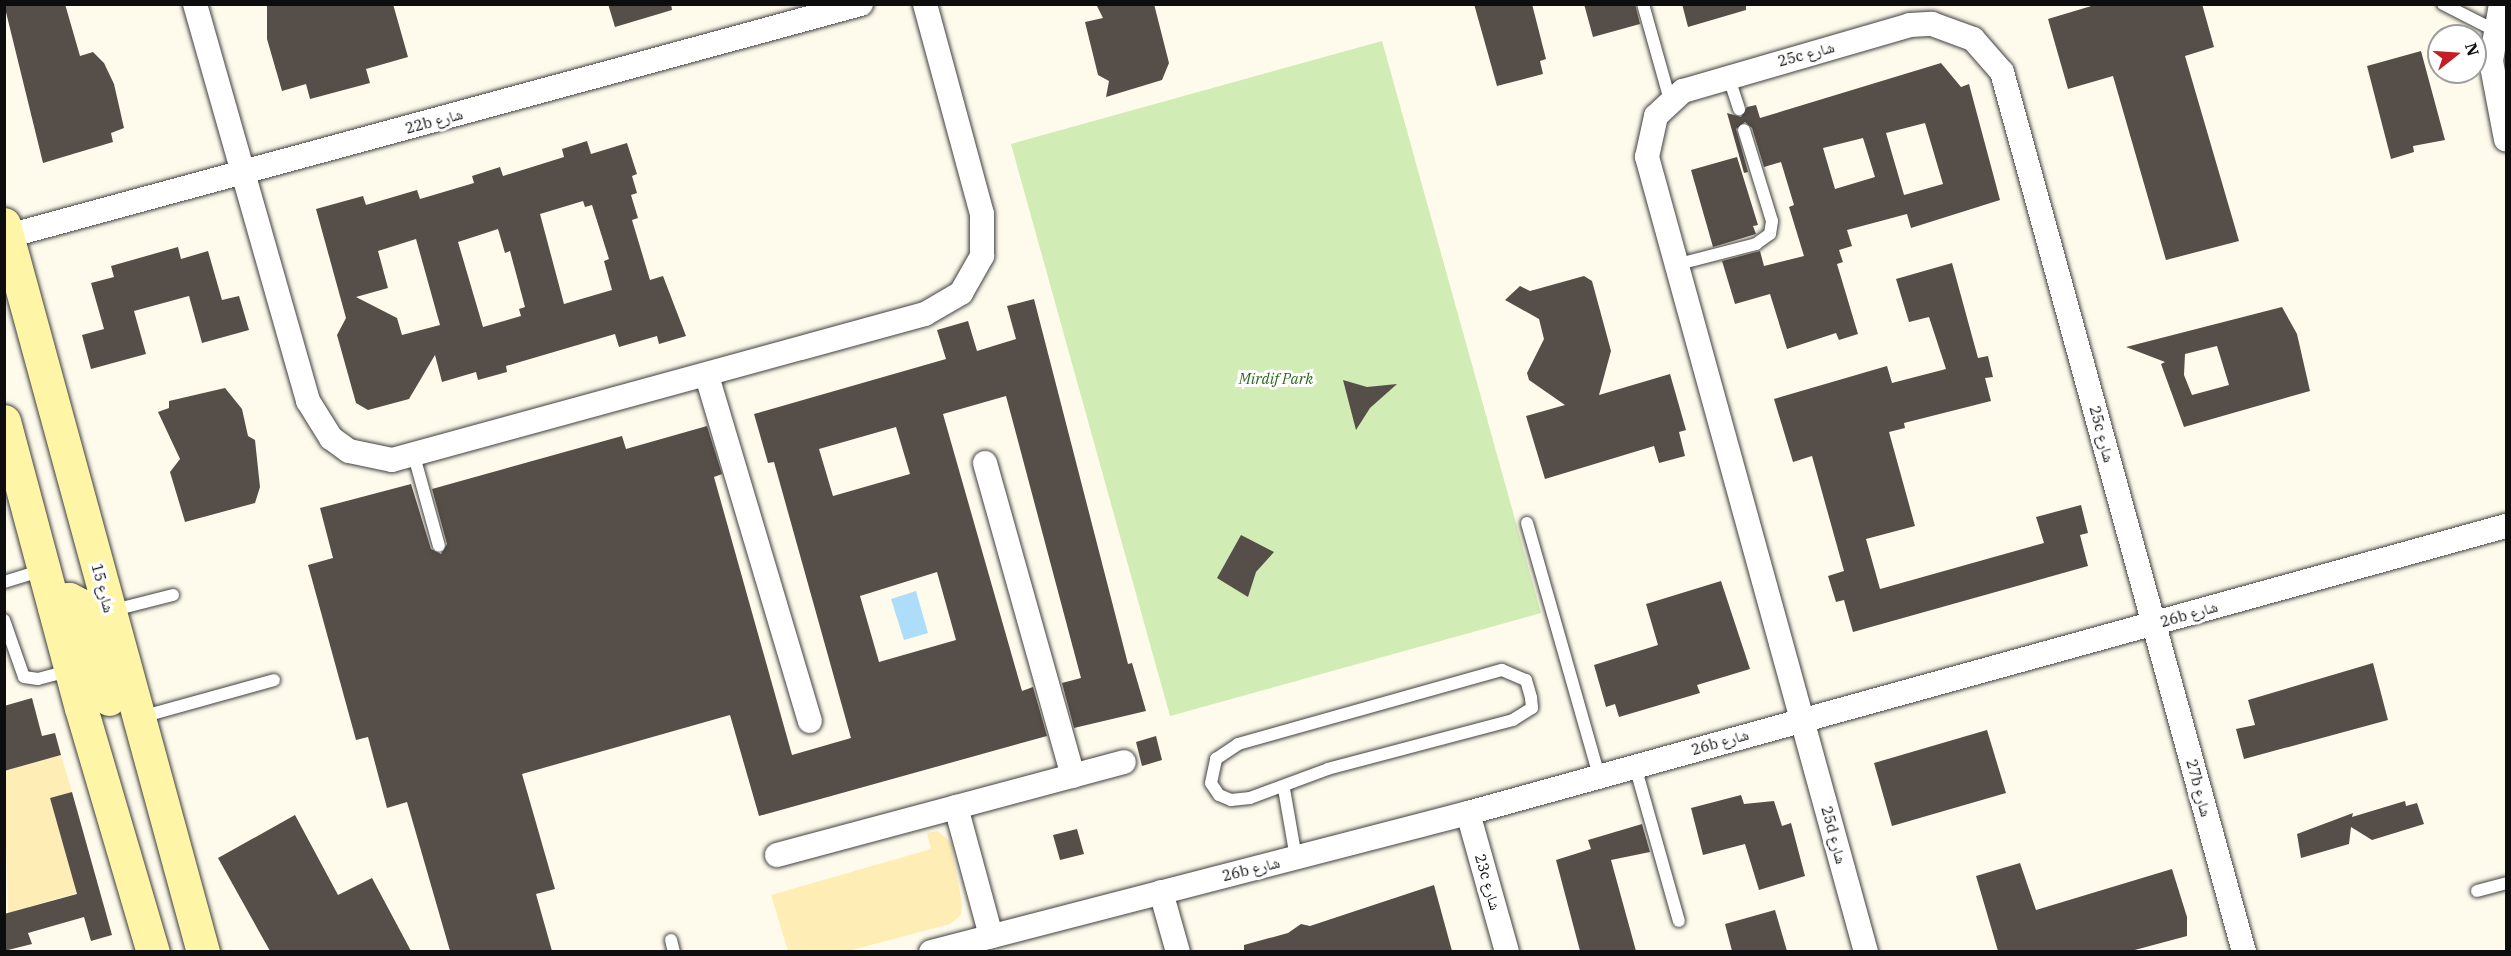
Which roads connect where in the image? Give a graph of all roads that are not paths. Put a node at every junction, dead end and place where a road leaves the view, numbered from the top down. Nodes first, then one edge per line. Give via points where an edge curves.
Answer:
1 (195, 4) edge
2 (861, 4) edge
3 (925, 4) edge
4 (1643, 4) edge
5 (2443, 4) edge
6 (2501, 4) edge
7 (2494, 30) junction
8 (1728, 75) junction
9 (1670, 100) junction
10 (1739, 109) dead end
11 (1744, 130) dead end
12 (2506, 140) edge
13 (242, 173) junction
14 (6, 230) edge
15 (1676, 265) junction
16 (707, 376) junction
17 (4, 421) edge
18 (414, 456) junction
19 (985, 463) dead end
20 (1527, 523) dead end
21 (2506, 526) edge
22 (439, 546) dead end
23 (44, 570) junction
24 (4, 582) edge
25 (173, 596) dead end
26 (54, 607) junction
27 (109, 612) junction
28 (4, 620) edge
29 (2154, 624) junction
30 (71, 670) junction
31 (274, 680) dead end
32 (137, 718) junction
33 (1802, 719) junction
34 (810, 721) dead end
35 (1124, 762) dead end
36 (1635, 766) junction
37 (1073, 776) junction
38 (1599, 776) junction
39 (153, 779) junction
40 (1284, 789) junction
41 (956, 807) junction
42 (1468, 813) junction
43 (777, 855) dead end
44 (1296, 858) junction
45 (2506, 883) edge
46 (2477, 891) dead end
47 (1161, 892) junction
48 (1679, 921) dead end
49 (991, 936) junction
50 (153, 951) edge
51 (203, 951) edge
52 (931, 951) edge
53 (1178, 951) edge
54 (1507, 951) edge
55 (1866, 951) edge
56 (2244, 951) edge

1 - 13 street
2 - 13 street, 22b شارع
3 - 16 street via 982,214 982,256 974,276 944,306 925,314
4 - 9 lane
5 - 7 lane
6 - 7 street
7 - 12 street via 2494,92
8 - 9 street, 25c شارع via 1697,84
8 - 10 lane
8 - 29 street, 25c شارع via 1910,25 1954,29 1989,54 2009,93
9 - 15 street, 25c شارع via 1656,116 1647,157
11 - 15 lane via 1772,221 1770,234 1756,244
13 - 14 street, 22b شارع
13 - 18 street via 317,421 349,451 370,459
14 - 27 street, شارع 15
15 - 33 street, 25c شارع
16 - 18 street
16 - 34 street
17 - 23 street
18 - 22 lane
19 - 37 street
20 - 38 lane
21 - 29 street, 26b شارع
23 - 24 lane
23 - 26 street
25 - 27 lane
26 - 30 street
26 - 39 street via 69,599 81,605 125,750
27 - 32 street, شارع 15
28 - 30 lane via 24,677 38,679
29 - 33 street, 26b شارع
29 - 56 street, 27b شارع
30 - 50 street
31 - 32 lane
32 - 39 street, شارع 15
33 - 36 street, 26b شارع
33 - 55 street, 25d شارع
35 - 37 street
36 - 38 street, 26b شارع
36 - 48 lane
37 - 41 street
38 - 42 street, 26b شارع
39 - 51 street, شارع 15
40 - 40 lane via 1328,769 1514,720 1533,708 1526,680 1502,670 1312,722 1238,744 1216,759 1211,769 1211,783 1219,795 1231,800
40 - 44 lane
41 - 43 street
41 - 49 street
42 - 44 street, 26b شارع
42 - 54 street, 23c شارع
44 - 47 street, 26b شارع
45 - 46 lane
47 - 49 street, 26b شارع
47 - 53 street
49 - 52 street, 26b شارع

